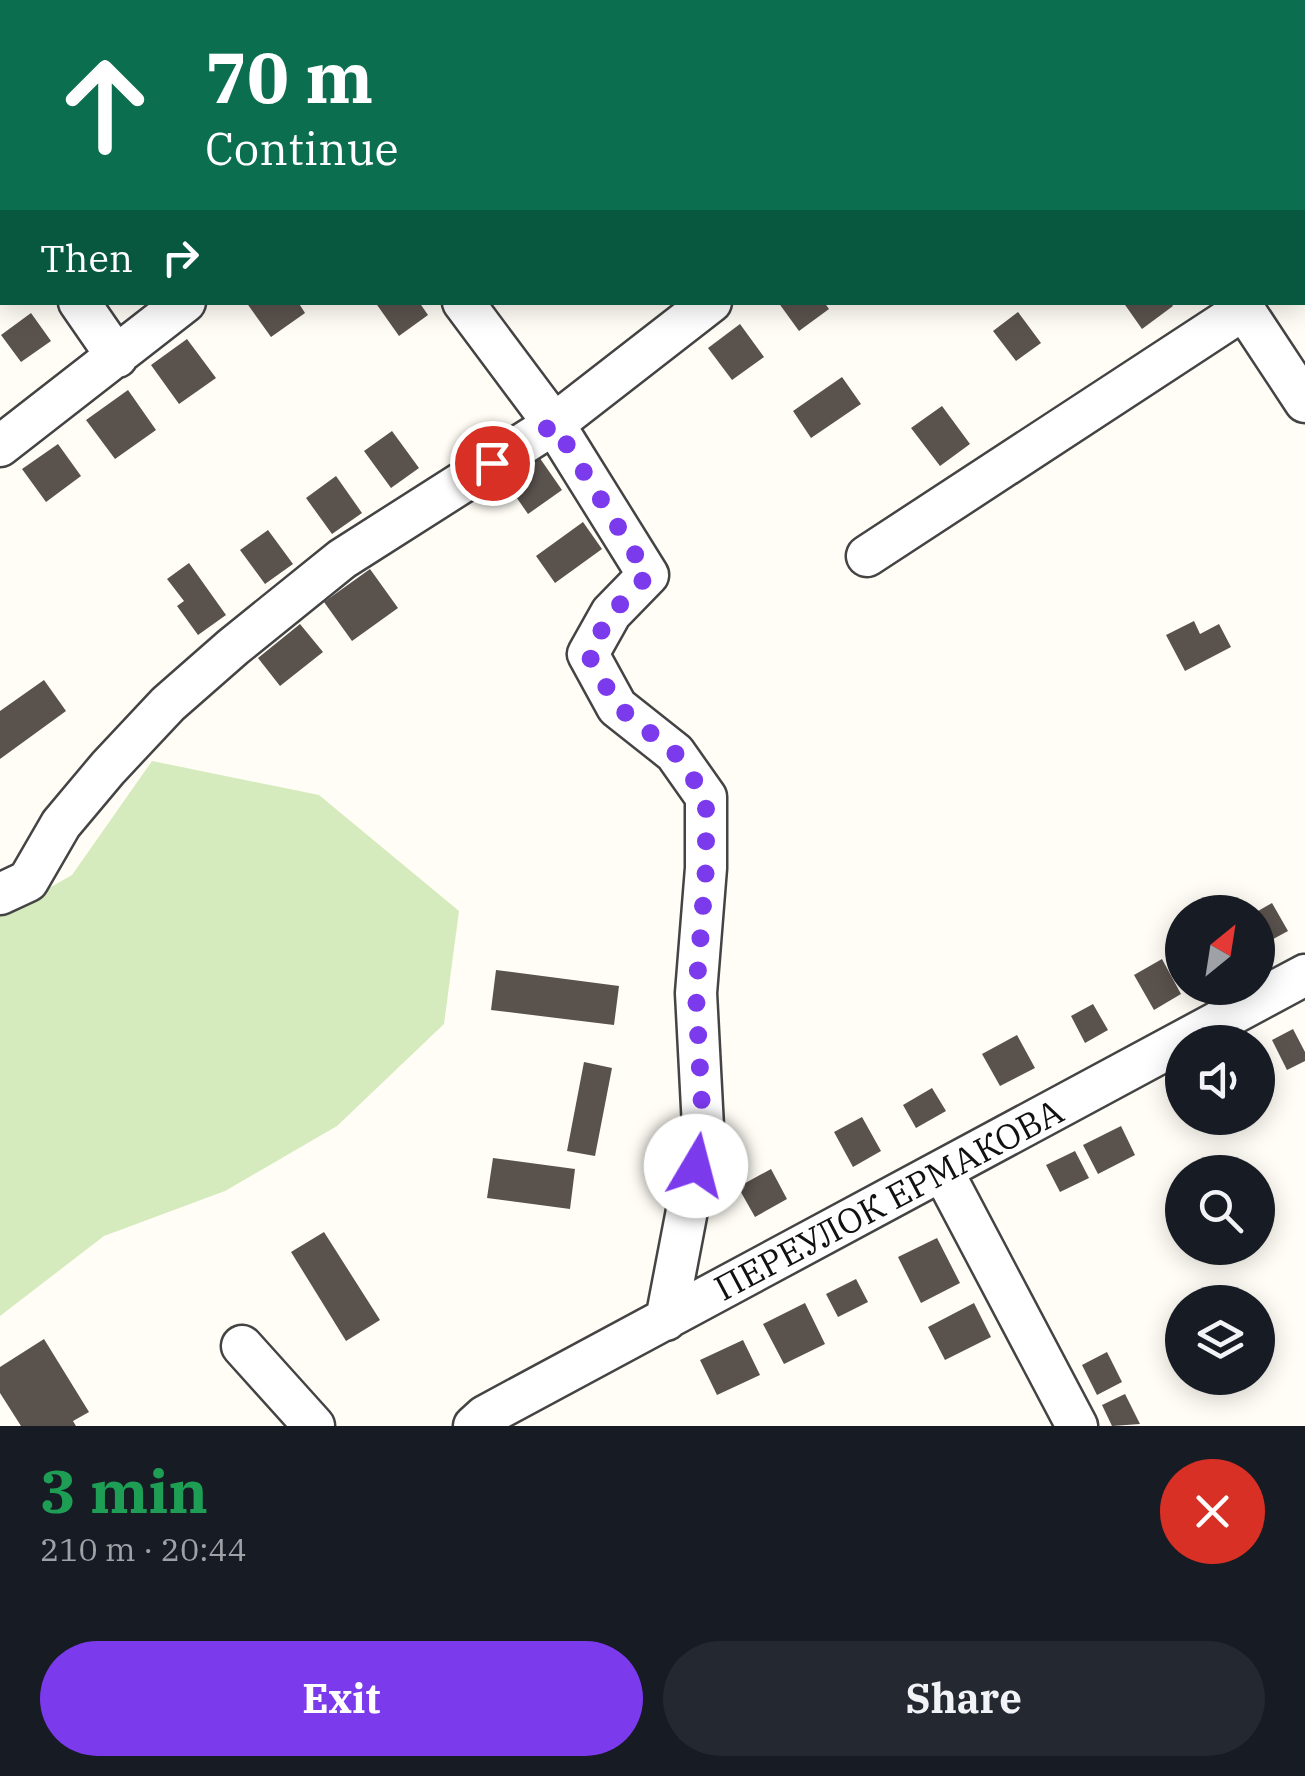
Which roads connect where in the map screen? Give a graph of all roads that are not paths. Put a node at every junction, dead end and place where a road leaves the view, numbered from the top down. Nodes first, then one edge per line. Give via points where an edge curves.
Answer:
1 (81, 305) edge
2 (181, 305) edge
3 (465, 305) edge
4 (707, 305) edge
5 (1241, 306) edge
6 (117, 357) junction
7 (1305, 402) edge
8 (554, 424) junction
9 (0, 446) edge
10 (867, 556) dead end
11 (0, 894) edge
12 (1305, 976) edge
13 (943, 1172) junction
14 (666, 1320) junction
15 (242, 1346) dead end
16 (484, 1423) edge
17 (314, 1426) edge
18 (1078, 1426) edge

1 - 6 street
2 - 6 street
3 - 8 street
4 - 8 street
5 - 7 street
5 - 10 street
6 - 9 street
8 - 11 street via 342,559 233,648 108,768 61,824 28,881
8 - 14 street via 648,575 611,614 588,654 617,706 675,753 706,797 696,994 703,1127
12 - 13 street, ПЕРЕУЛОК ЕРМАКОВА
13 - 14 street, ПЕРЕУЛОК ЕРМАКОВА
13 - 18 street
14 - 16 street, ПЕРЕУЛОК ЕРМАКОВА
15 - 17 street

